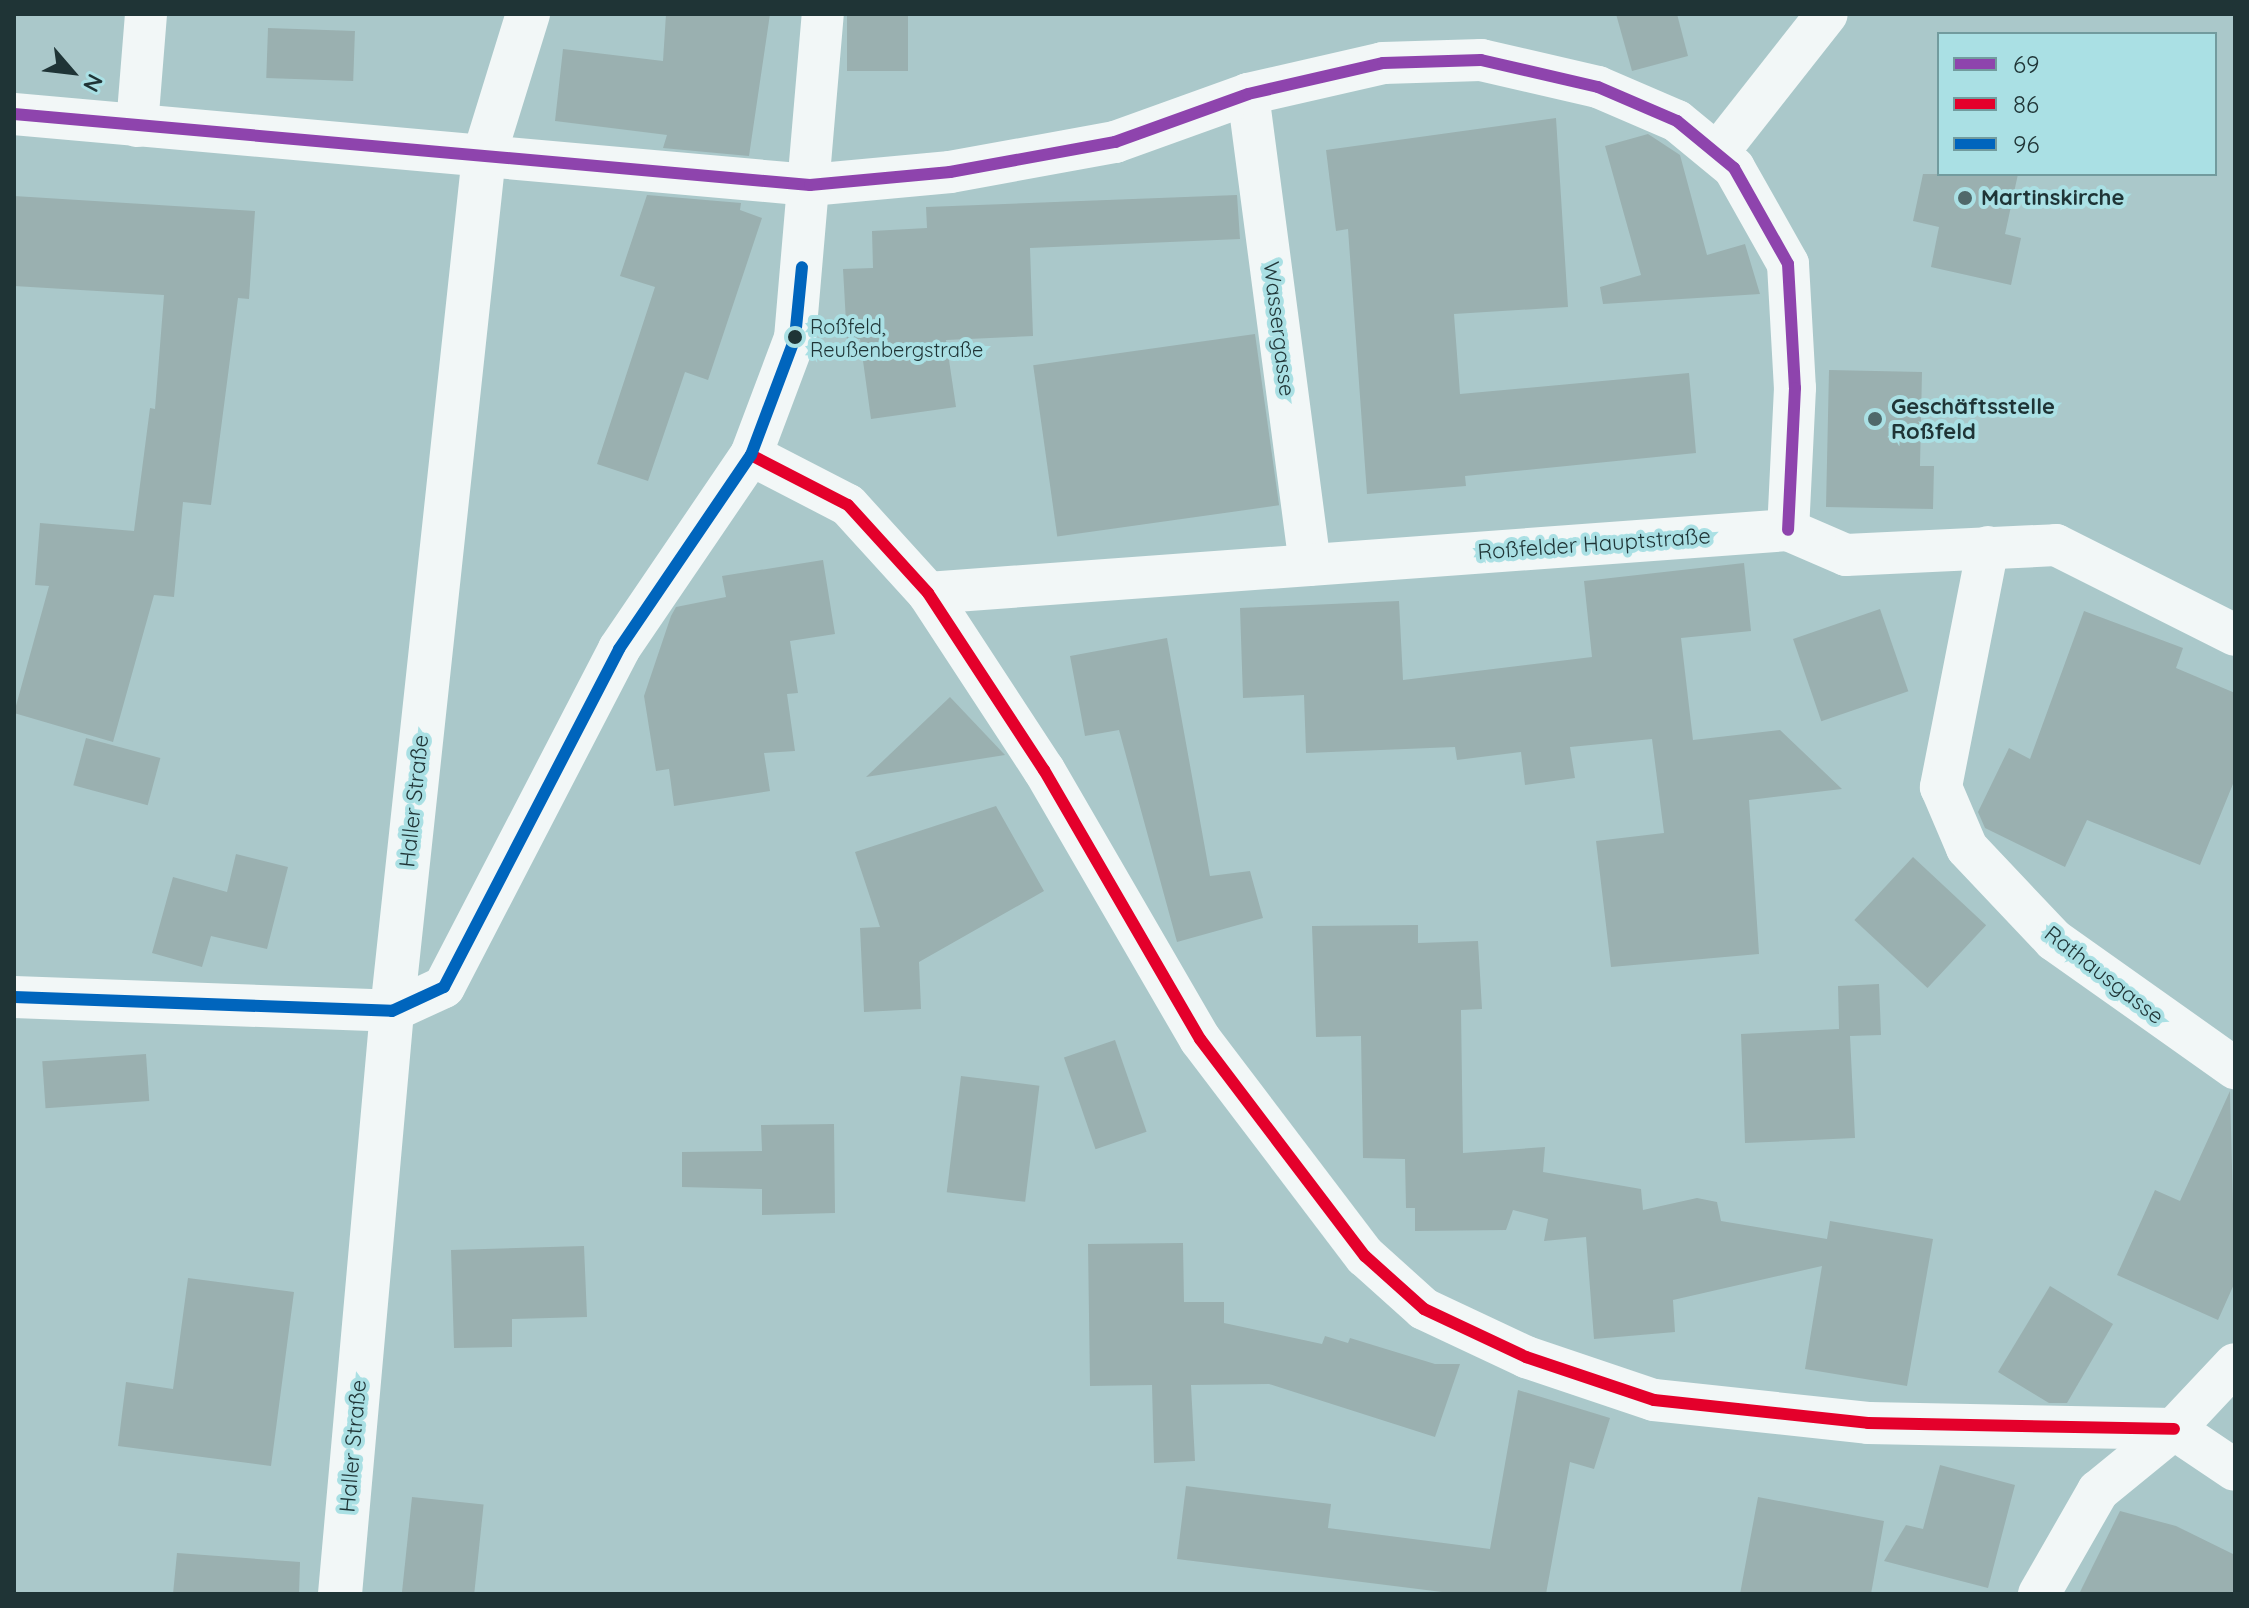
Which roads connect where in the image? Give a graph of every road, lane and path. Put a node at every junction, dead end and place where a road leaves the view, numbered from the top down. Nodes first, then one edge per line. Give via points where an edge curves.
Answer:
1 (146, 14) edge
2 (528, 14) edge
3 (823, 14) edge
4 (1827, 14) edge
5 (1248, 94) junction
6 (14, 114) edge
7 (137, 126) junction
8 (1719, 151) junction
9 (484, 156) junction
10 (810, 185) junction
11 (751, 455) junction
12 (1788, 530) junction
13 (1988, 547) junction
14 (1310, 565) junction
15 (928, 593) junction
16 (2235, 635) edge
17 (14, 997) edge
18 (392, 1011) junction
19 (2235, 1068) edge
20 (2235, 1364) edge
21 (2174, 1429) junction
22 (2235, 1470) edge
23 (340, 1594) edge
24 (2039, 1594) edge

1 - 7 street
2 - 9 main road, Haller Straße
3 - 10 street
4 - 8 street
5 - 8 street via 1383,63 1481,60 1598,87 1677,121
5 - 10 street via 1115,142 950,172
5 - 14 street, Wassergasse
6 - 7 street
7 - 9 street
8 - 12 street via 1788,264 1795,388
9 - 10 street
9 - 18 main road, Haller Straße
10 - 11 street via 795,338
11 - 15 street via 848,505
11 - 18 street via 619,649 444,987
12 - 13 street, Roßfelder Hauptstraße via 1846,555
12 - 14 street, Roßfelder Hauptstraße
13 - 16 street, Roßfelder Hauptstraße via 2056,545
13 - 19 street, Rathausgasse via 1941,787 1967,848 2054,940
14 - 15 street, Roßfelder Hauptstraße
15 - 21 street via 1044,770 1200,1039 1365,1256 1424,1309 1526,1357 1654,1400 1868,1423
17 - 18 street
18 - 23 main road, Haller Straße
20 - 21 street
21 - 22 street
21 - 24 street via 2098,1491

